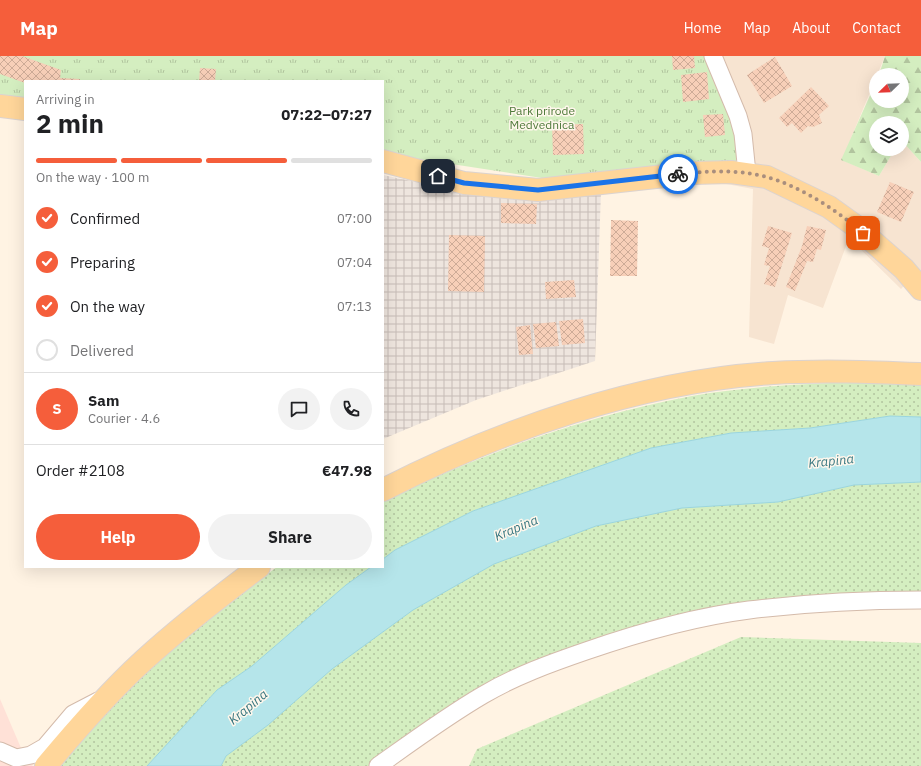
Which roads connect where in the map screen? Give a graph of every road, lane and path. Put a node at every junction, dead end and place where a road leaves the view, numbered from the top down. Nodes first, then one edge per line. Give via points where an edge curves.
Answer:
1 (713, 56) edge
2 (0, 106) edge
3 (24, 109) edge
4 (384, 161) edge
5 (747, 173) junction
6 (921, 289) edge
7 (921, 374) edge
8 (384, 490) edge
9 (258, 568) edge
10 (921, 600) edge
11 (107, 696) junction
12 (0, 751) edge
13 (46, 766) edge
14 (378, 766) edge

1 - 5 street via 738,116 743,134
2 - 3 main road
4 - 5 main road via 464,183 538,190 692,173
5 - 6 main road via 767,177 829,207 854,225 898,264
7 - 8 main road via 839,371 773,373 704,381 646,392 576,411 474,448
9 - 11 main road via 174,633
10 - 14 street via 868,600 748,610 615,641 549,663 484,694
11 - 12 street via 73,714 45,746 31,755 16,758
11 - 13 main road

